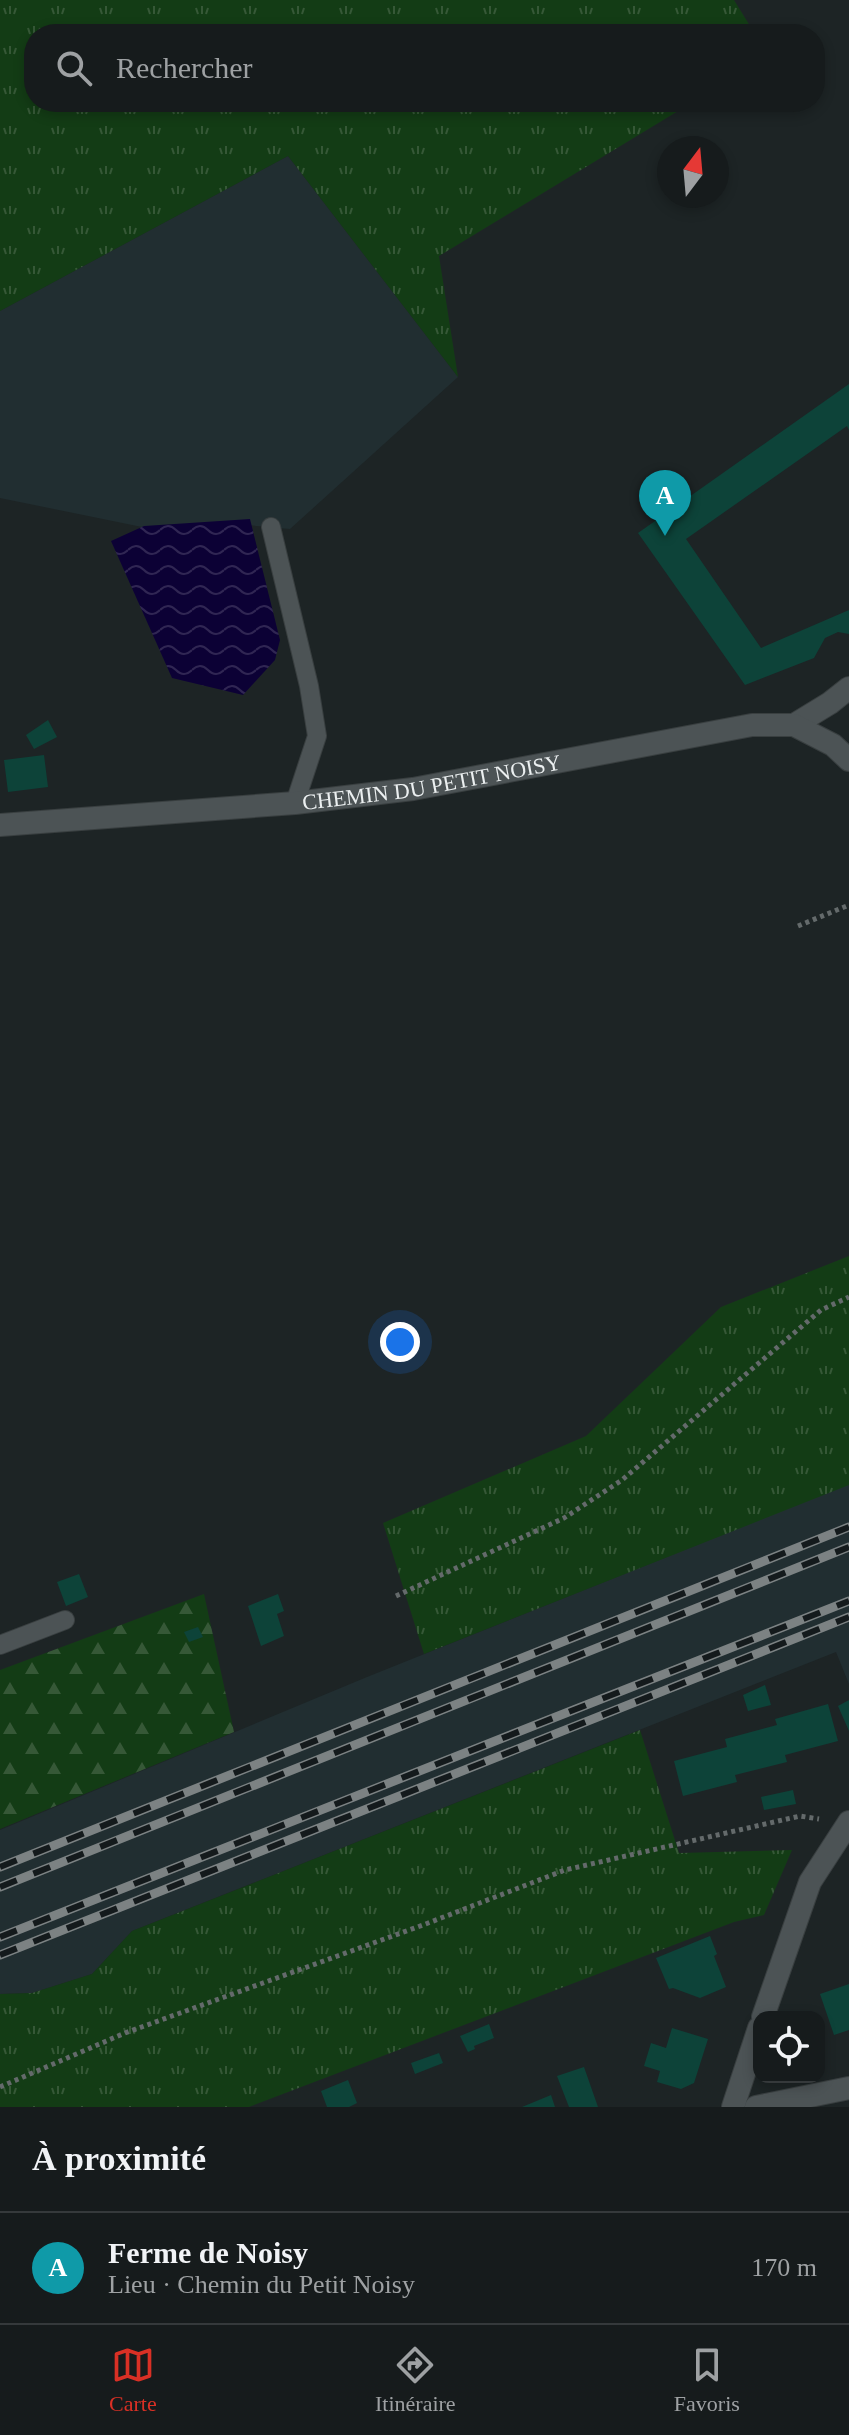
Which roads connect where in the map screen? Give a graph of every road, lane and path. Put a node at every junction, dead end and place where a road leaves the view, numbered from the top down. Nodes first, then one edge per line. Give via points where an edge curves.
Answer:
1 (271, 527) dead end
2 (849, 688) edge
3 (794, 725) junction
4 (849, 760) edge
5 (295, 803) junction
6 (0, 825) edge
7 (849, 905) edge
8 (798, 926) dead end
9 (849, 1297) edge
10 (396, 1596) dead end
11 (65, 1620) dead end
12 (0, 1645) edge
13 (849, 1822) edge
14 (765, 2011) edge
15 (753, 2046) edge
16 (0, 2087) edge
17 (849, 2088) edge
18 (733, 2107) edge
19 (756, 2107) edge

1 - 5 lane via 317,736
2 - 3 street
3 - 4 street, CHEMIN DU PETIT NOISY via 833,745
3 - 5 street, CHEMIN DU PETIT NOISY via 752,725 413,789
5 - 6 street, CHEMIN DU PETIT NOISY
7 - 8 path
9 - 10 path via 821,1310 622,1480 576,1511
11 - 12 lane
13 - 14 street via 810,1882
13 - 16 path via 800,1816 565,1870 125,2033
15 - 18 street
17 - 19 street

